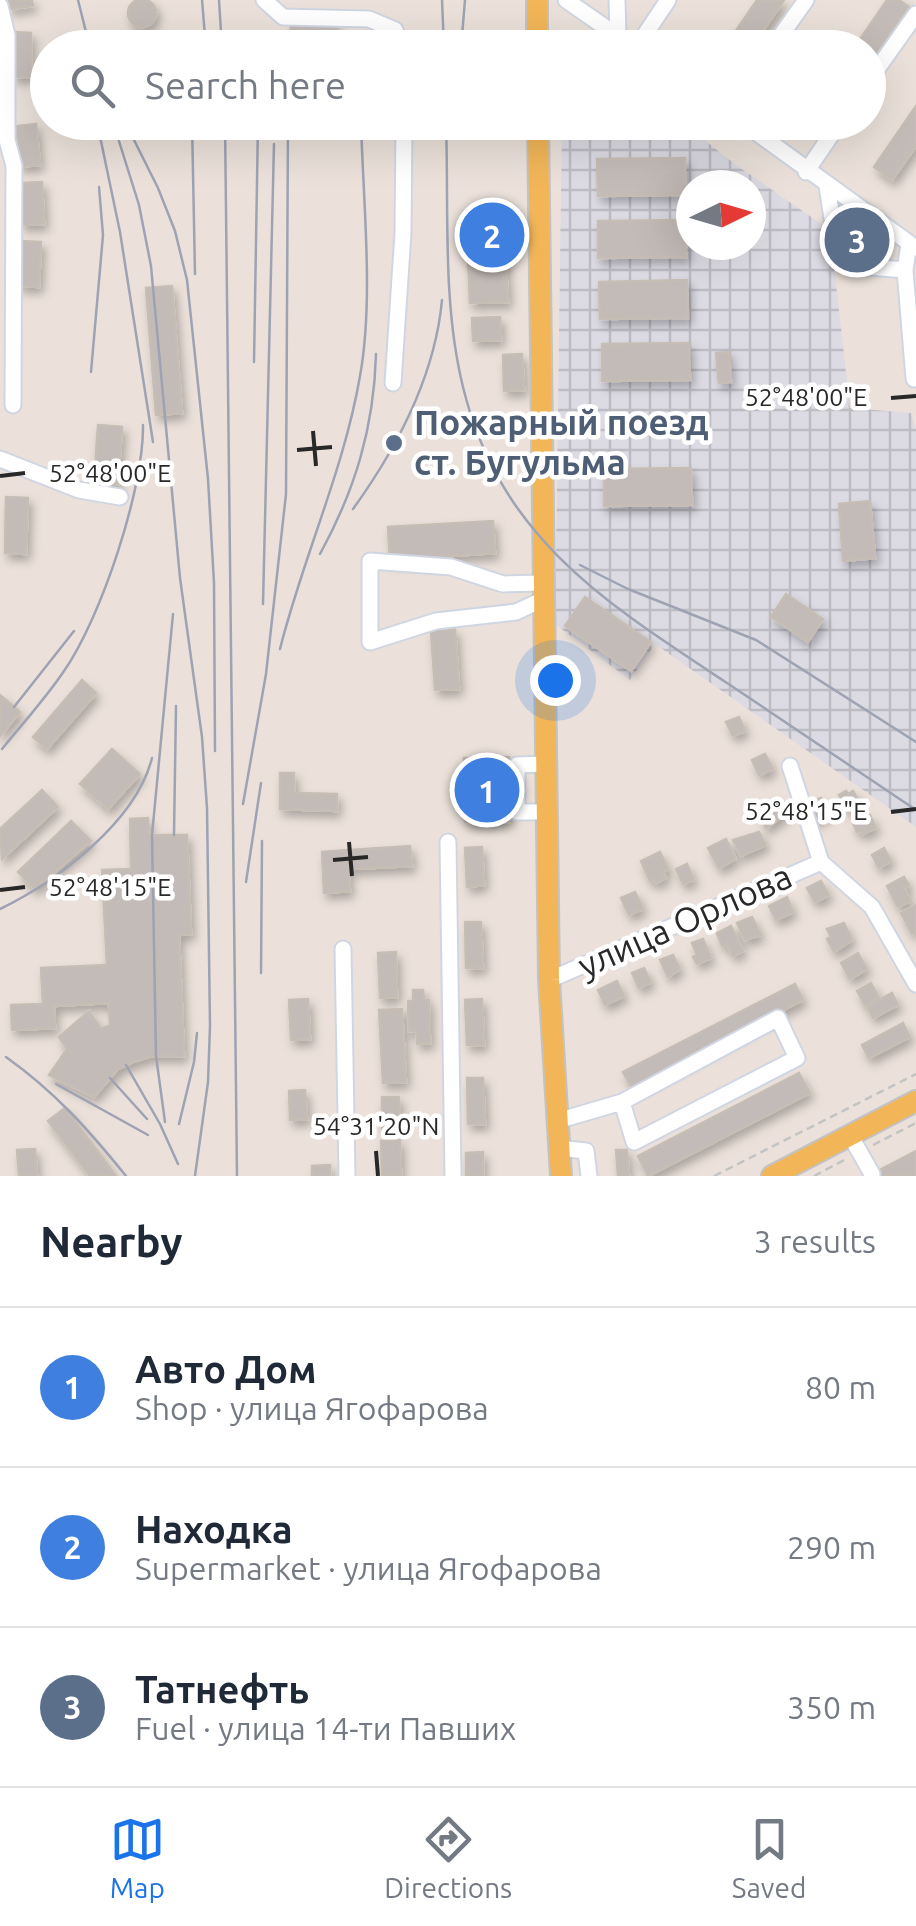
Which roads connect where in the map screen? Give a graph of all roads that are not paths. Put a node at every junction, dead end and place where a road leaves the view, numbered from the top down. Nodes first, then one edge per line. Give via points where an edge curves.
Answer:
1 (264, 0) edge
2 (537, 0) edge
3 (566, 0) edge
4 (618, 0) edge
5 (668, 0) edge
6 (806, 0) edge
7 (1, 14) edge
8 (916, 14) edge
9 (395, 30) edge
10 (537, 30) edge
11 (609, 30) edge
12 (618, 30) edge
13 (648, 30) edge
14 (785, 30) edge
15 (886, 56) edge
16 (404, 140) edge
17 (538, 140) edge
18 (765, 140) edge
19 (828, 140) edge
20 (806, 172) junction
21 (827, 186) junction
22 (913, 246) edge
23 (905, 270) junction
24 (914, 379) edge
25 (393, 383) dead end
26 (13, 405) dead end
27 (0, 458) edge
28 (120, 497) dead end
29 (542, 592) junction
30 (545, 764) junction
31 (790, 766) dead end
32 (546, 812) junction
33 (448, 842) dead end
34 (820, 862) junction
35 (343, 949) dead end
36 (549, 980) junction
37 (916, 984) edge
38 (916, 1100) edge
39 (622, 1102) junction
40 (557, 1121) junction
41 (850, 1135) junction
42 (558, 1148) junction
43 (872, 1174) edge
44 (347, 1176) edge
45 (452, 1176) edge
46 (560, 1176) edge
47 (589, 1176) edge
48 (772, 1176) edge

1 - 9 street via 283,17 369,19
2 - 10 main road
3 - 11 street
4 - 12 street
5 - 13 street
6 - 14 street
7 - 26 street via 14,166
8 - 15 street
16 - 25 street
17 - 29 main road
18 - 20 street
19 - 20 street
20 - 21 street
21 - 22 street
21 - 23 street via 836,244 869,267
22 - 23 street
23 - 24 street
27 - 28 street via 80,490
29 - 29 street via 516,612 436,622 370,642 370,561 451,567
29 - 30 main road
30 - 32 main road
30 - 32 street via 517,765 517,812
31 - 34 street
32 - 36 main road
33 - 45 street
34 - 36 street, улица Орлова
34 - 37 street via 872,907
35 - 44 street
36 - 40 main road
38 - 41 main road
39 - 39 street via 634,1142 798,1058 778,1018
39 - 40 street
40 - 42 main road
41 - 43 street
41 - 48 main road
42 - 46 main road
42 - 47 street via 586,1151

